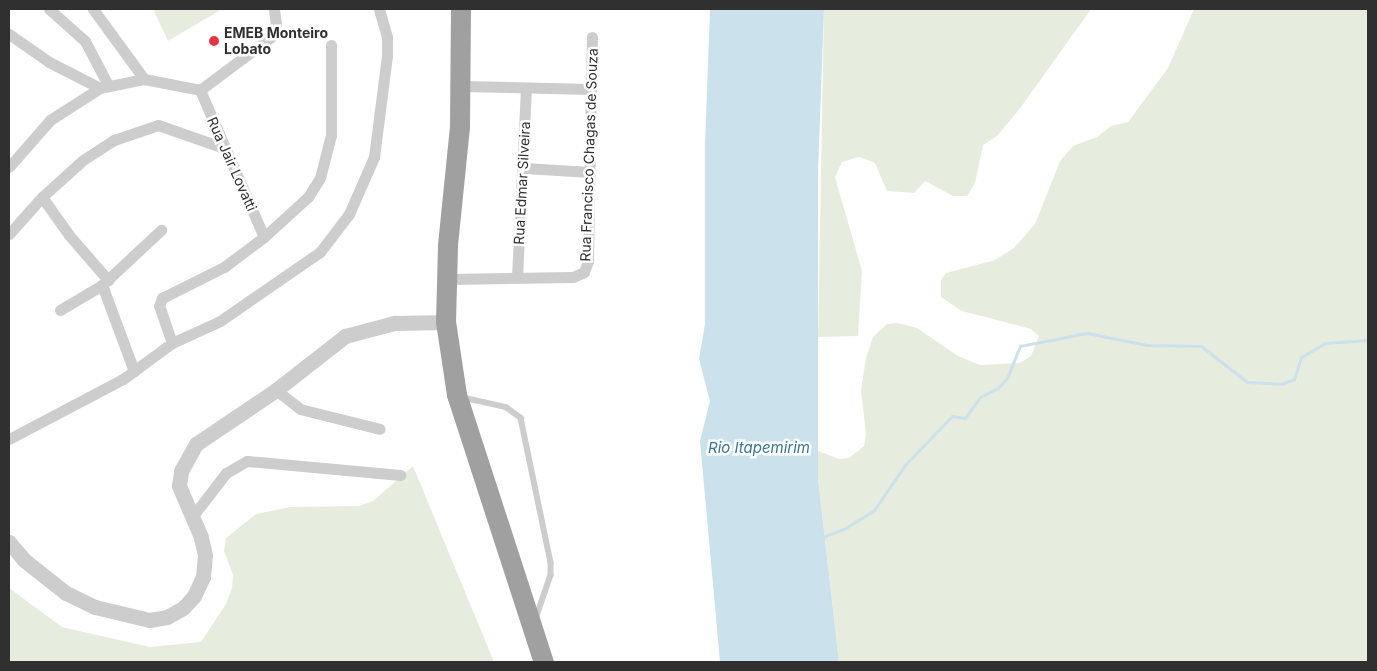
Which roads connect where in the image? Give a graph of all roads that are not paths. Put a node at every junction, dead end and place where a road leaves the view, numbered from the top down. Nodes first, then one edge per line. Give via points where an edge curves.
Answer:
1 (49, 9) edge
2 (93, 9) edge
3 (274, 9) edge
4 (379, 9) edge
5 (461, 9) edge
6 (10, 37) edge
7 (592, 37) dead end
8 (331, 44) dead end
9 (144, 79) junction
10 (461, 86) junction
11 (104, 87) junction
12 (526, 89) junction
13 (591, 89) junction
14 (200, 90) junction
15 (224, 148) junction
16 (9, 167) edge
17 (524, 168) junction
18 (590, 172) junction
19 (42, 197) junction
20 (161, 230) dead end
21 (9, 234) edge
22 (264, 237) junction
23 (517, 278) junction
24 (447, 279) junction
25 (105, 282) junction
26 (60, 310) dead end
27 (446, 322) junction
28 (172, 343) junction
29 (134, 371) junction
30 (276, 390) junction
31 (457, 396) junction
32 (380, 429) dead end
33 (9, 440) edge
34 (400, 475) dead end
35 (192, 517) junction
36 (9, 542) edge
37 (532, 630) junction
38 (544, 662) edge

1 - 11 street via 85,42
2 - 9 street
3 - 14 street via 276,24 271,37
4 - 28 street via 387,37 374,157 349,214 320,252 292,274 220,321
5 - 10 highway
6 - 11 street via 50,62
7 - 13 street, Rua Francisco Chagas de Souza
8 - 22 street via 328,156 308,197
9 - 11 street
9 - 14 street
10 - 12 street
10 - 24 highway
11 - 16 street via 50,120
12 - 13 street
12 - 17 street, Rua Edmar Silveira
13 - 18 street, Rua Francisco Chagas de Souza
14 - 15 street, Rua Jair Lovatti
15 - 19 street via 166,126 147,127 114,140 84,160
15 - 22 street, Rua Jair Lovatti
17 - 18 street
17 - 23 street, Rua Edmar Silveira
18 - 23 street, Rua Francisco Chagas de Souza via 588,261 584,272 573,277
19 - 21 street
19 - 25 street
20 - 25 street
22 - 28 street via 219,269 162,298 159,306
23 - 24 street
24 - 27 highway
25 - 26 street
25 - 29 street
27 - 30 street via 394,323 346,336
27 - 31 highway
28 - 29 street
29 - 33 street
30 - 32 street via 300,409
30 - 35 street via 196,444 186,458 179,486
31 - 37 highway
31 - 37 lane via 506,407 521,418 551,563 551,575
34 - 35 street via 247,461 226,473
35 - 36 street via 205,555 203,577 194,596 183,608 167,617 149,620 94,607 66,593 24,560
37 - 38 highway

